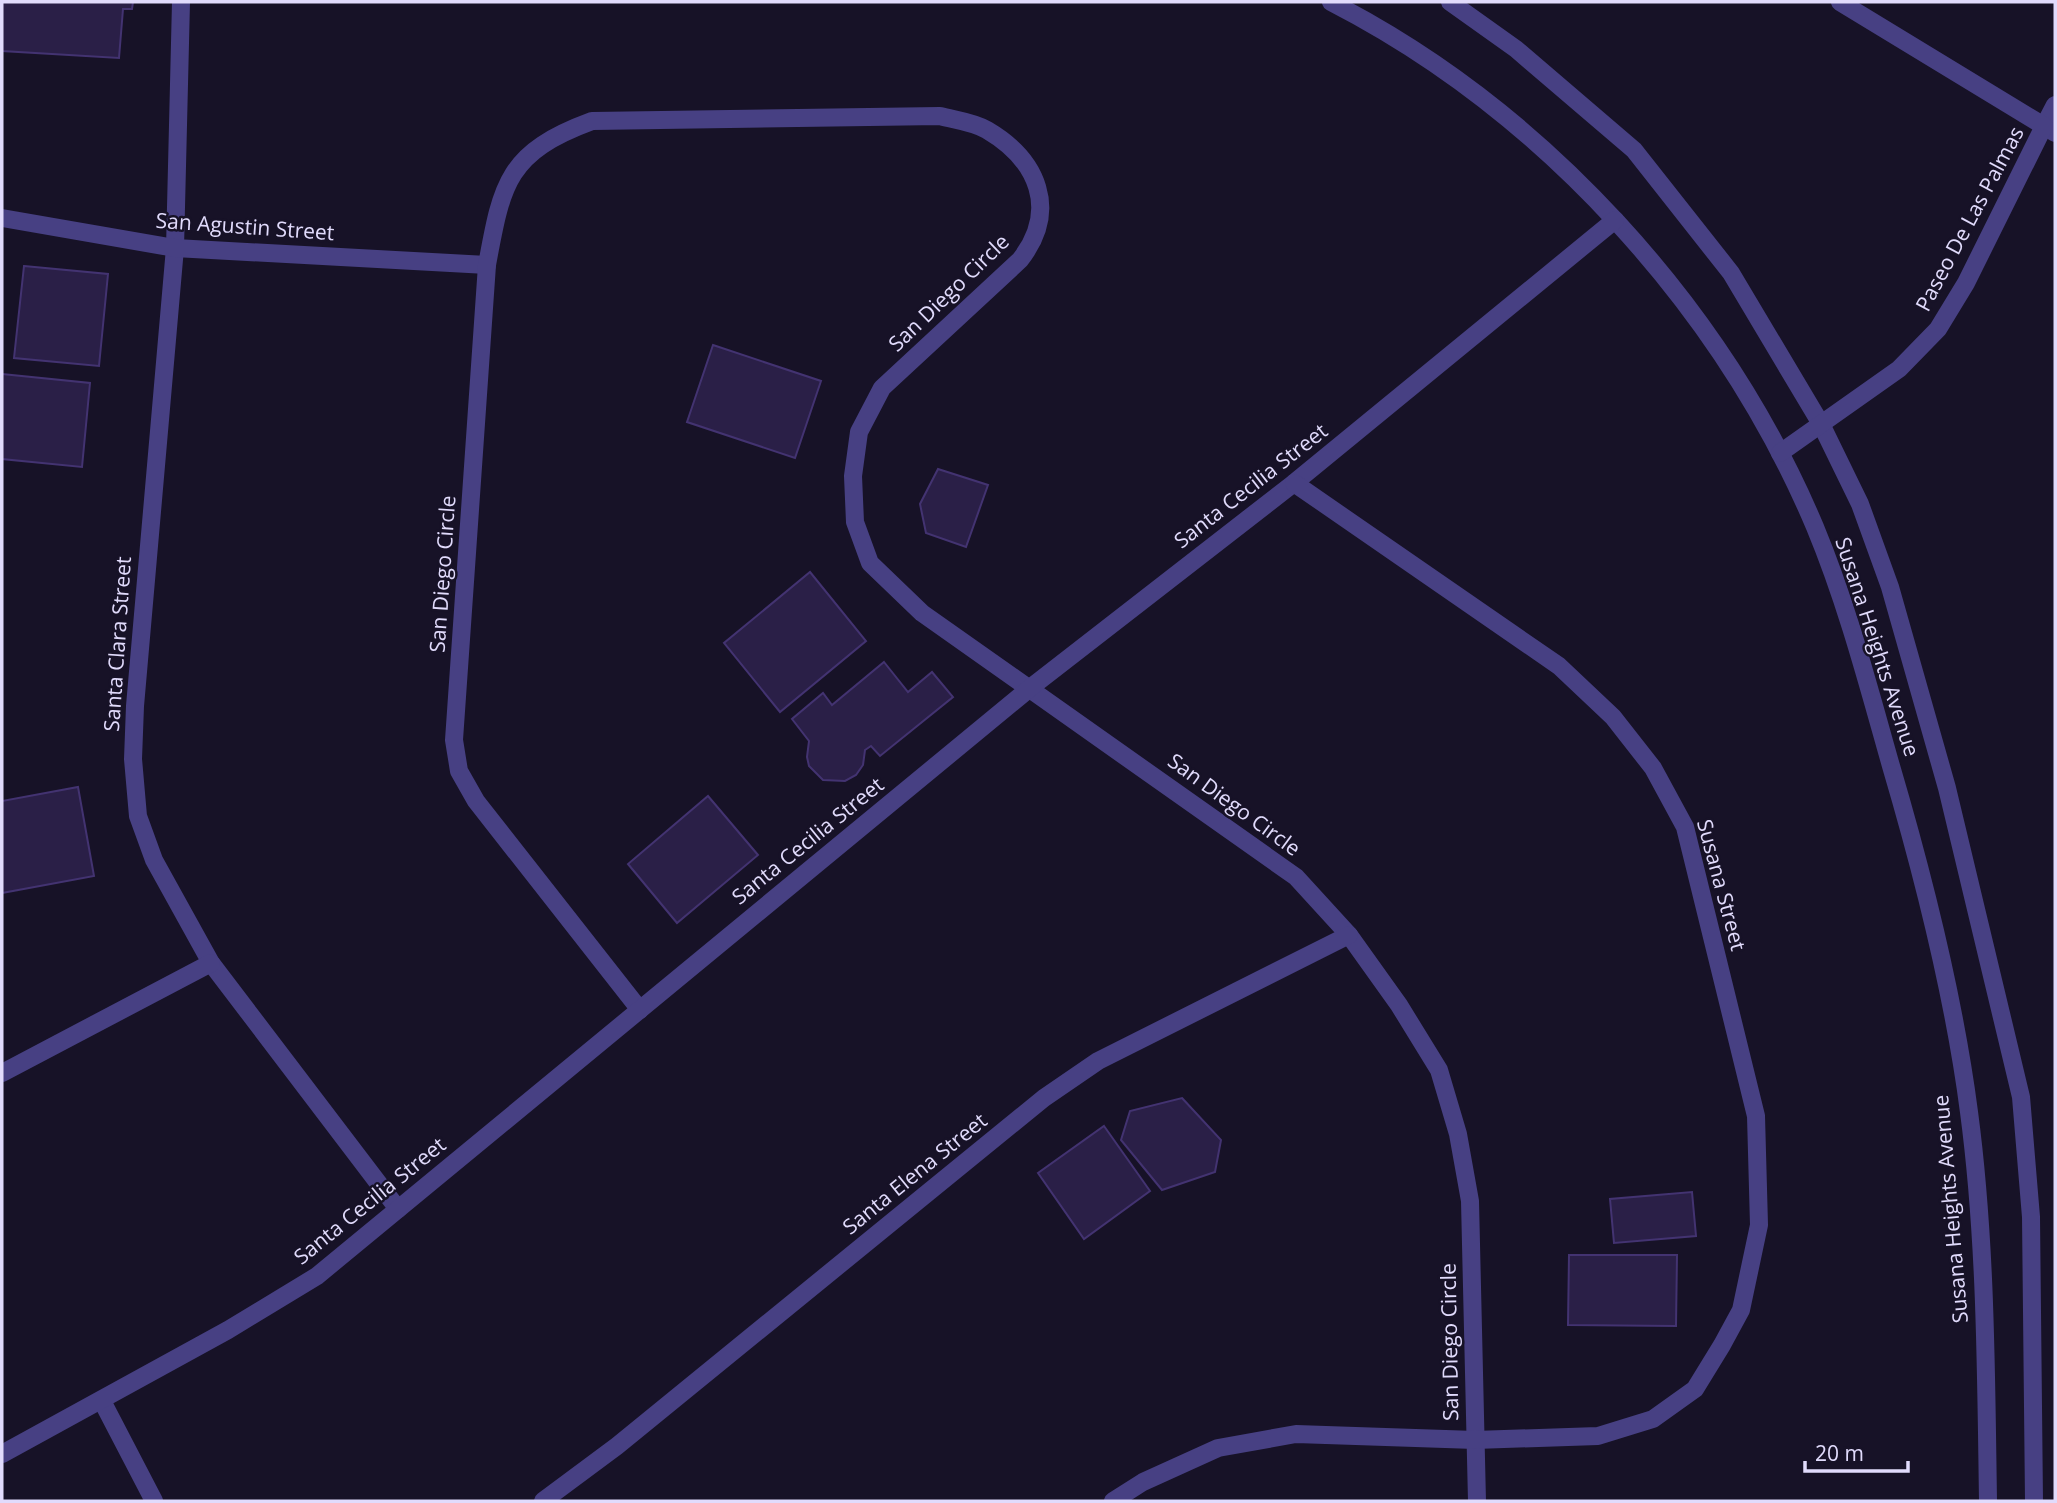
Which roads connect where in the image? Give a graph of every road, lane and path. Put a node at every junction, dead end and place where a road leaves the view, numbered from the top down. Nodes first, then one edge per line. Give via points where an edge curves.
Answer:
1 (181, 2) edge
2 (1331, 2) edge
3 (1450, 2) edge
4 (1840, 2) edge
5 (2055, 105) edge
6 (2050, 129) edge
7 (2, 218) edge
8 (1615, 220) junction
9 (174, 248) junction
10 (487, 265) junction
11 (1821, 424) junction
12 (1780, 453) junction
13 (1294, 483) junction
14 (1030, 688) junction
15 (1349, 935) junction
16 (211, 963) junction
17 (640, 1010) junction
18 (2, 1073) edge
19 (398, 1209) junction
20 (102, 1401) junction
21 (1475, 1440) junction
22 (2, 1454) edge
23 (154, 1501) edge
24 (543, 1501) edge
25 (1114, 1501) edge
26 (1477, 1501) edge
27 (1988, 1501) edge
28 (2034, 1501) edge

1 - 9 street, Santa Clara Street
2 - 8 street, Susana Heights Avenue via 1485,102 1547,153
3 - 11 street, Susana Heights Avenue via 1516,49 1634,150 1731,274
4 - 6 street, Paseo De Las Palmas
5 - 6 street
6 - 11 street, Paseo De Las Palmas via 1938,329 1899,369
7 - 9 street, San Agustin Street
8 - 12 street, Susana Heights Avenue via 1695,313
8 - 13 street, Santa Cecilia Street
9 - 10 street, San Agustin Street
9 - 16 street, Santa Clara Street via 133,759 138,816 154,860
10 - 14 street, San Diego Circle via 498,204 519,163 553,135 592,121 940,116 985,129 1020,155 1040,189 1041,217 1035,241 979,300 882,388 859,432 853,476 855,523 870,563 922,614
10 - 17 street, San Diego Circle via 454,740 459,771 476,801
11 - 12 street, Paseo De Las Palmas
11 - 28 street, Susana Heights Avenue via 1860,504 1890,587 1950,801 2021,1097 2031,1217
12 - 27 street, Susana Heights Avenue via 1843,599 1906,816 1949,1002 1969,1111 1980,1224
13 - 14 street, Santa Cecilia Street
13 - 21 street, Susana Street via 1559,666 1613,717 1653,768 1685,827 1756,1116 1759,1225 1741,1310 1695,1389 1653,1419 1598,1436
14 - 15 street, San Diego Circle via 1296,877
14 - 17 street, Santa Cecilia Street
15 - 21 street, San Diego Circle via 1439,1070 1458,1134 1470,1201
15 - 24 street, Santa Elena Street via 1098,1061 1055,1091
16 - 18 street
16 - 19 street, Santa Clara Street
17 - 19 street, Santa Cecilia Street
19 - 20 street, Santa Cecilia Street via 317,1276
20 - 22 street, Santa Cecilia Street
20 - 23 street
21 - 25 street, Susana Street via 1296,1434 1218,1448 1143,1482
21 - 26 street, San Diego Circle

